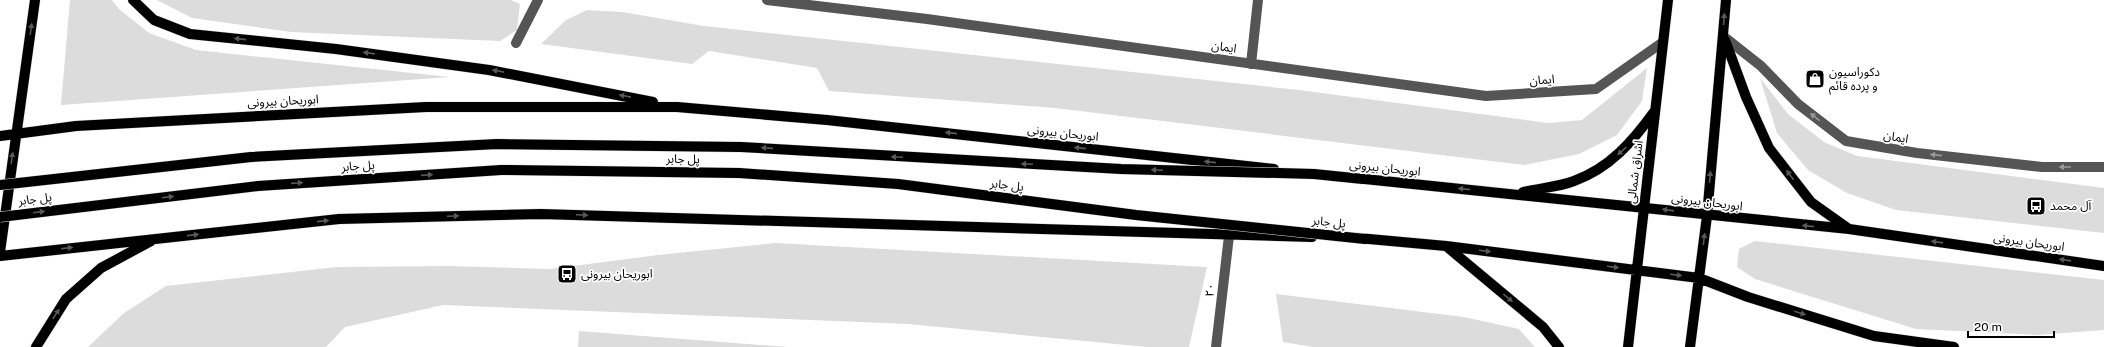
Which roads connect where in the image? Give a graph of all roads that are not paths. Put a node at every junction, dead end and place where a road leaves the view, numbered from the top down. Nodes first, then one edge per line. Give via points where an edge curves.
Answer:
1 (35, 0) edge
2 (133, 0) edge
3 (538, 0) edge
4 (767, 0) edge
5 (1258, 0) edge
6 (1668, 0) edge
7 (1726, 0) edge
8 (1723, 36) junction
9 (1663, 42) junction
10 (516, 43) dead end
11 (1251, 64) junction
12 (677, 107) junction
13 (1656, 110) junction
14 (15, 134) junction
15 (0, 136) edge
16 (2104, 167) edge
17 (1363, 179) junction
18 (0, 185) edge
19 (1503, 193) junction
20 (1644, 207) junction
21 (1707, 216) junction
22 (0, 217) edge
23 (1849, 230) junction
24 (1229, 236) junction
25 (155, 238) junction
26 (1364, 238) junction
27 (1446, 246) junction
28 (0, 252) edge
29 (0, 256) edge
30 (2104, 266) edge
31 (1637, 270) junction
32 (1699, 278) junction
33 (1922, 342) junction
34 (36, 347) edge
35 (1216, 347) edge
36 (1559, 347) edge
37 (1628, 347) edge
38 (1690, 347) edge
39 (1905, 347) edge
40 (1954, 347) edge

14 -> 1 main road
12 -> 2 main road via 490,70 336,49 190,34 154,20
3 - 10 street
4 - 11 street, ایمان via 927,19
5 - 11 street
6 - 9 main road, اشراق شمالی
8 -> 7 main road
16 -> 8 street, ایمان via 2042,167 1917,153 1846,141 1798,104 1761,66
21 -> 8 main road
23 -> 8 main road via 1810,202 1770,148 1746,97
9 - 11 street, ایمان via 1596,89 1486,96
9 - 13 main road, اشراق شمالی
12 - 14 main road, ابوریحان بیرونی via 426,107 76,126
17 -> 12 main road, ابوریحان بیرونی via 827,120
13 -> 19 main road via 1633,141 1608,163 1574,181 1522,192
13 - 20 main road, اشراق شمالی
14 - 15 main road, ابوریحان بیرونی
28 -> 14 main road
17 -> 18 main road, پل جابر, bridge via 1314,174 1097,168 741,147 497,144 251,157
19 -> 17 main road, ابوریحان بیرونی
19 - 20 main road, ابوریحان بیرونی
21 -> 20 main road, ابوریحان بیرونی
20 - 31 main road, اشراق شمالی
23 -> 21 main road, ابوریحان بیرونی
32 -> 21 main road
22 -> 26 main road, پل جابر, bridge via 258,186 501,170 739,173 898,184 1136,215
30 -> 23 main road, ابوریحان بیرونی
25 -> 24 main road via 338,220 541,214
24 - 26 main road
24 - 35 street, ۲۰
29 -> 25 main road
34 -> 25 main road via 66,298 101,268
26 - 27 main road
27 -> 31 main road
27 -> 36 main road via 1543,327
31 -> 32 main road
31 - 37 main road, اشراق شمالی
32 -> 33 main road via 1748,297 1874,336
32 - 38 main road
33 - 39 main road
33 - 40 main road

